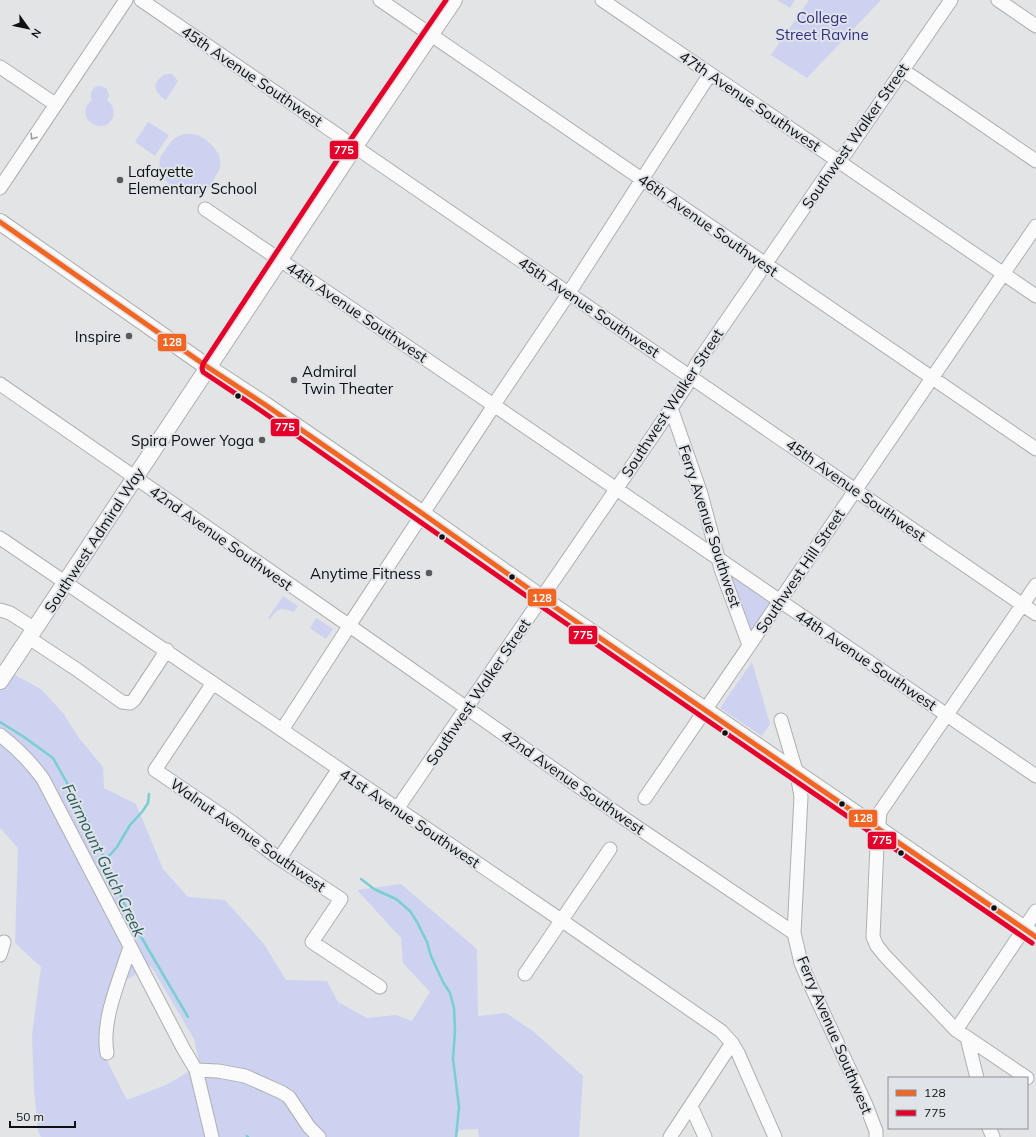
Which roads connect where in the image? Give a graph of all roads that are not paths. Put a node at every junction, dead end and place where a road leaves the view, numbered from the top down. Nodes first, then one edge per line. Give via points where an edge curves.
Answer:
1 (126, 0) edge
2 (141, 0) edge
3 (380, 0) edge
4 (454, 0) edge
5 (602, 0) edge
6 (951, 0) edge
7 (998, 0) edge
8 (1036, 26) edge
9 (431, 35) junction
10 (0, 67) edge
11 (903, 70) junction
12 (710, 74) junction
13 (55, 104) junction
14 (355, 146) junction
15 (839, 161) junction
16 (1036, 161) edge
17 (642, 179) junction
18 (0, 188) edge
19 (205, 209) dead end
20 (0, 222) edge
21 (1036, 226) edge
22 (281, 260) junction
23 (765, 265) junction
24 (1003, 274) junction
25 (568, 293) junction
26 (1036, 296) edge
27 (208, 368) junction
28 (690, 376) junction
29 (932, 378) junction
30 (0, 384) edge
31 (494, 405) junction
32 (671, 408) junction
33 (1036, 449) edge
34 (135, 478) junction
35 (616, 489) junction
36 (856, 489) junction
37 (423, 514) junction
38 (0, 538) edge
39 (719, 559) junction
40 (66, 582) junction
41 (1036, 585) edge
42 (542, 598) junction
43 (779, 600) junction
44 (1023, 604) junction
45 (0, 610) edge
46 (1036, 614) edge
47 (349, 626) junction
48 (32, 634) junction
49 (749, 645) junction
50 (166, 650) junction
51 (0, 681) edge
52 (213, 683) junction
53 (467, 708) junction
54 (705, 709) junction
55 (947, 715) junction
56 (781, 720) dead end
57 (282, 730) junction
58 (0, 735) edge
59 (338, 770) junction
60 (797, 774) junction
61 (1036, 776) edge
62 (645, 798) dead end
63 (397, 810) junction
64 (878, 828) junction
65 (610, 849) dead end
66 (280, 858) junction
67 (1036, 911) edge
68 (561, 920) junction
69 (794, 933) junction
70 (1030, 933) edge
71 (4, 942) dead end
72 (130, 947) junction
73 (0, 955) edge
74 (525, 974) dead end
75 (380, 987) dead end
76 (956, 1030) junction
77 (967, 1038) junction
78 (732, 1043) junction
79 (107, 1053) dead end
80 (196, 1070) junction
81 (977, 1077) edge
82 (1026, 1077) edge
83 (691, 1106) junction
84 (212, 1137) edge
85 (319, 1137) edge
86 (670, 1137) edge
87 (705, 1137) edge
88 (775, 1137) edge
89 (876, 1137) edge

1 - 13 street
2 - 14 street, 45th Avenue Southwest
3 - 9 street, 46th Avenue Southwest
4 - 9 main road, Southwest Admiral Way
5 - 12 street, 47th Avenue Southwest
6 - 11 street, Southwest Walker Street
7 - 8 street
9 - 14 main road, Southwest Admiral Way
9 - 17 street, 46th Avenue Southwest
10 - 13 street
11 - 15 street, Southwest Walker Street
11 - 16 street
12 - 15 street, 47th Avenue Southwest
12 - 17 street
13 -> 18 street
14 - 22 main road, Southwest Admiral Way
14 - 25 street, 45th Avenue Southwest
15 - 23 street, Southwest Walker Street via 832,167
15 - 24 street, 47th Avenue Southwest
17 - 23 street, 46th Avenue Southwest
17 - 25 street
19 - 22 street, 44th Avenue Southwest
20 - 27 main road
21 - 24 street, Southwest Hill Street
22 - 27 main road, Southwest Admiral Way
22 - 31 street, 44th Avenue Southwest
23 - 28 street, Southwest Walker Street
23 - 29 street, 46th Avenue Southwest
24 - 26 street, 47th Avenue Southwest
24 - 29 street, Southwest Hill Street
25 - 28 street, 45th Avenue Southwest
25 - 31 street
27 - 34 main road, Southwest Admiral Way
27 - 37 main road
28 - 32 street, Southwest Walker Street
28 - 36 street, 45th Avenue Southwest
29 - 33 street, 46th Avenue Southwest
29 - 36 street, Southwest Hill Street
30 - 34 street, 42nd Avenue Southwest
31 - 35 street, 44th Avenue Southwest
31 - 37 street
32 - 35 street, Southwest Walker Street
32 - 39 street, Ferry Avenue Southwest via 701,494
34 - 40 main road, Southwest Admiral Way
34 - 47 street, 42nd Avenue Southwest
35 - 39 street, 44th Avenue Southwest
35 - 42 street, Southwest Walker Street
36 - 43 street, Southwest Hill Street
36 - 44 street, 45th Avenue Southwest
37 - 42 main road
37 - 47 street
38 - 40 street, 41st Avenue Southwest
39 - 43 street, 44th Avenue Southwest
39 - 49 street, Ferry Avenue Southwest
40 - 48 main road, Southwest Admiral Way
40 - 50 street, 41st Avenue Southwest
41 - 44 street
42 - 53 street, Southwest Walker Street
42 - 54 main road
43 - 49 street, Southwest Hill Street
43 - 55 street, 44th Avenue Southwest
44 - 46 street, 45th Avenue Southwest
44 - 55 street
45 - 48 street via 10,613
47 - 53 street, 42nd Avenue Southwest
47 - 57 street
48 - 50 street via 122,702 134,700
48 - 51 main road, Southwest Admiral Way
49 - 54 street, Southwest Hill Street
50 - 52 street, 41st Avenue Southwest
52 - 57 street, 41st Avenue Southwest
52 - 66 street, Walnut Avenue Southwest via 156,770
53 - 63 street, Southwest Walker Street
53 - 69 street, 42nd Avenue Southwest
54 - 60 main road
54 - 62 street, Southwest Hill Street
55 - 61 street, 44th Avenue Southwest
55 - 64 street via 880,812
56 - 60 street, Ferry Avenue Southwest
57 - 59 street, 41st Avenue Southwest
58 - 72 street via 31,762 43,779
59 - 63 street, 41st Avenue Southwest
59 - 66 street
60 - 64 main road
60 - 69 street, Ferry Avenue Southwest via 800,802
63 - 68 street, 41st Avenue Southwest
64 - 70 main road
64 - 76 street via 873,937 886,957
65 - 68 street
66 - 75 street, Walnut Avenue Southwest via 341,899 312,942
67 - 70 street
68 - 74 street
68 - 78 street, 41st Avenue Southwest via 721,1031
69 - 89 street, Ferry Avenue Southwest via 801,962 866,1105
70 - 76 street
71 - 73 street
72 - 79 street via 108,1015 105,1042
72 - 80 street
76 - 77 street
77 - 81 street
77 - 82 street
78 - 83 street
78 - 88 street, 41st Avenue Southwest
80 - 84 street
80 - 85 street via 245,1076 281,1092 289,1097
83 - 86 street
83 - 87 street

